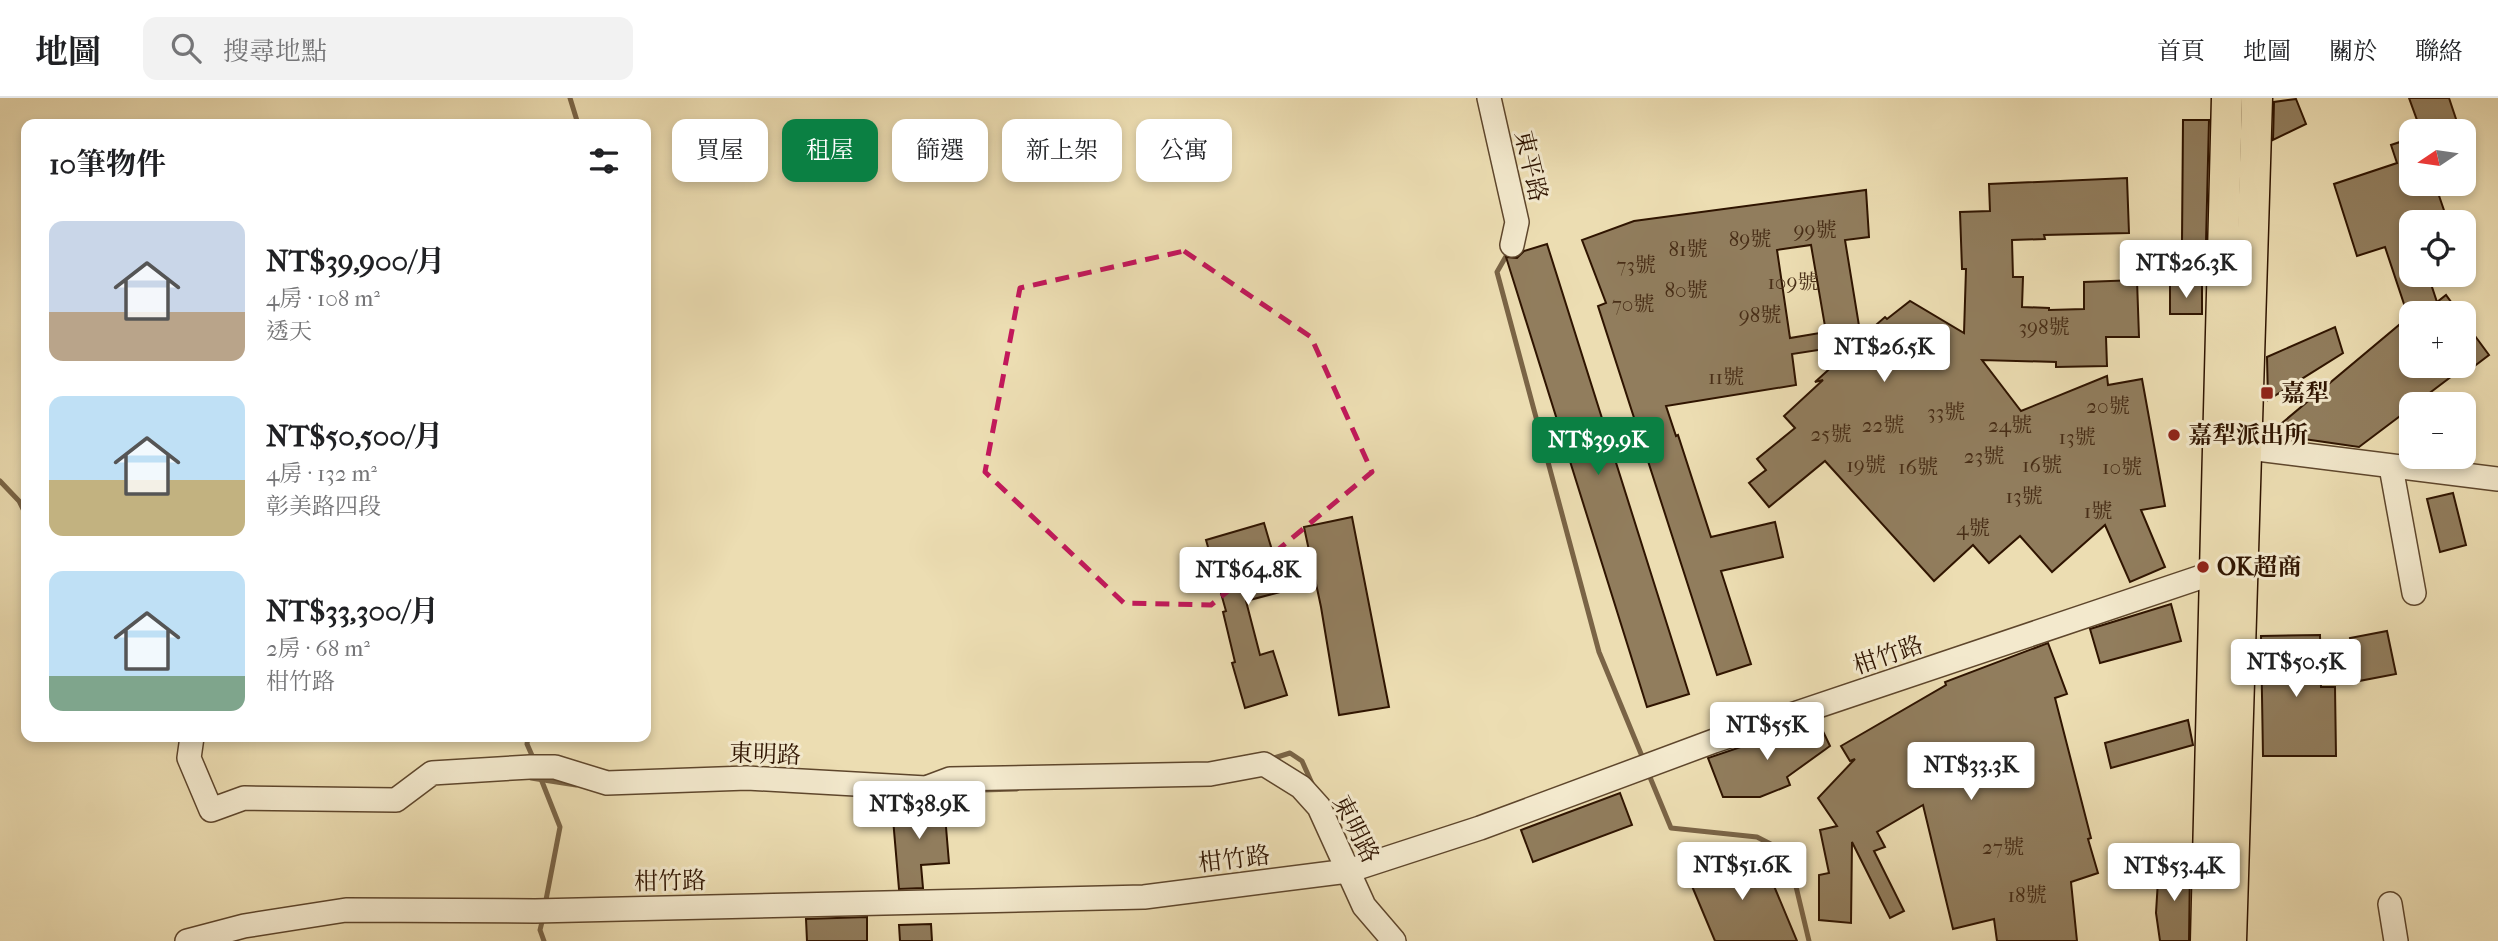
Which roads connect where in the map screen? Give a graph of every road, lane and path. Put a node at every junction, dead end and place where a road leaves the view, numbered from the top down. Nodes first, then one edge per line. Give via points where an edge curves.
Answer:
1 (1489, 98) edge
2 (2227, 98) edge
3 (2257, 98) edge
4 (1512, 245) dead end
5 (2232, 446) junction
6 (2391, 467) junction
7 (2498, 479) edge
8 (2227, 573) junction
9 (2414, 593) dead end
10 (191, 742) edge
11 (1348, 871) junction
12 (2390, 904) dead end
13 (187, 941) edge
14 (1394, 941) edge
15 (2206, 941) edge
16 (2231, 941) edge
17 (2396, 941) edge

1 - 4 street, 東平路 via 1517,222
2 - 5 main road
3 - 5 main road
5 - 6 street
5 - 8 main road
6 - 7 street
6 - 9 street
8 - 11 street, 柑竹路 via 1714,741 1480,828
8 - 15 main road
8 - 16 main road
10 - 11 street, 東明路 via 189,758 211,810 244,798 396,800 432,773 530,767 555,767 607,783 747,778 926,788 950,779 1210,774 1264,764 1301,787 1319,807
11 - 13 street, 柑竹路 via 1144,897 535,911 346,910 244,926
11 - 14 street, 東明路 via 1364,906
12 - 17 street

